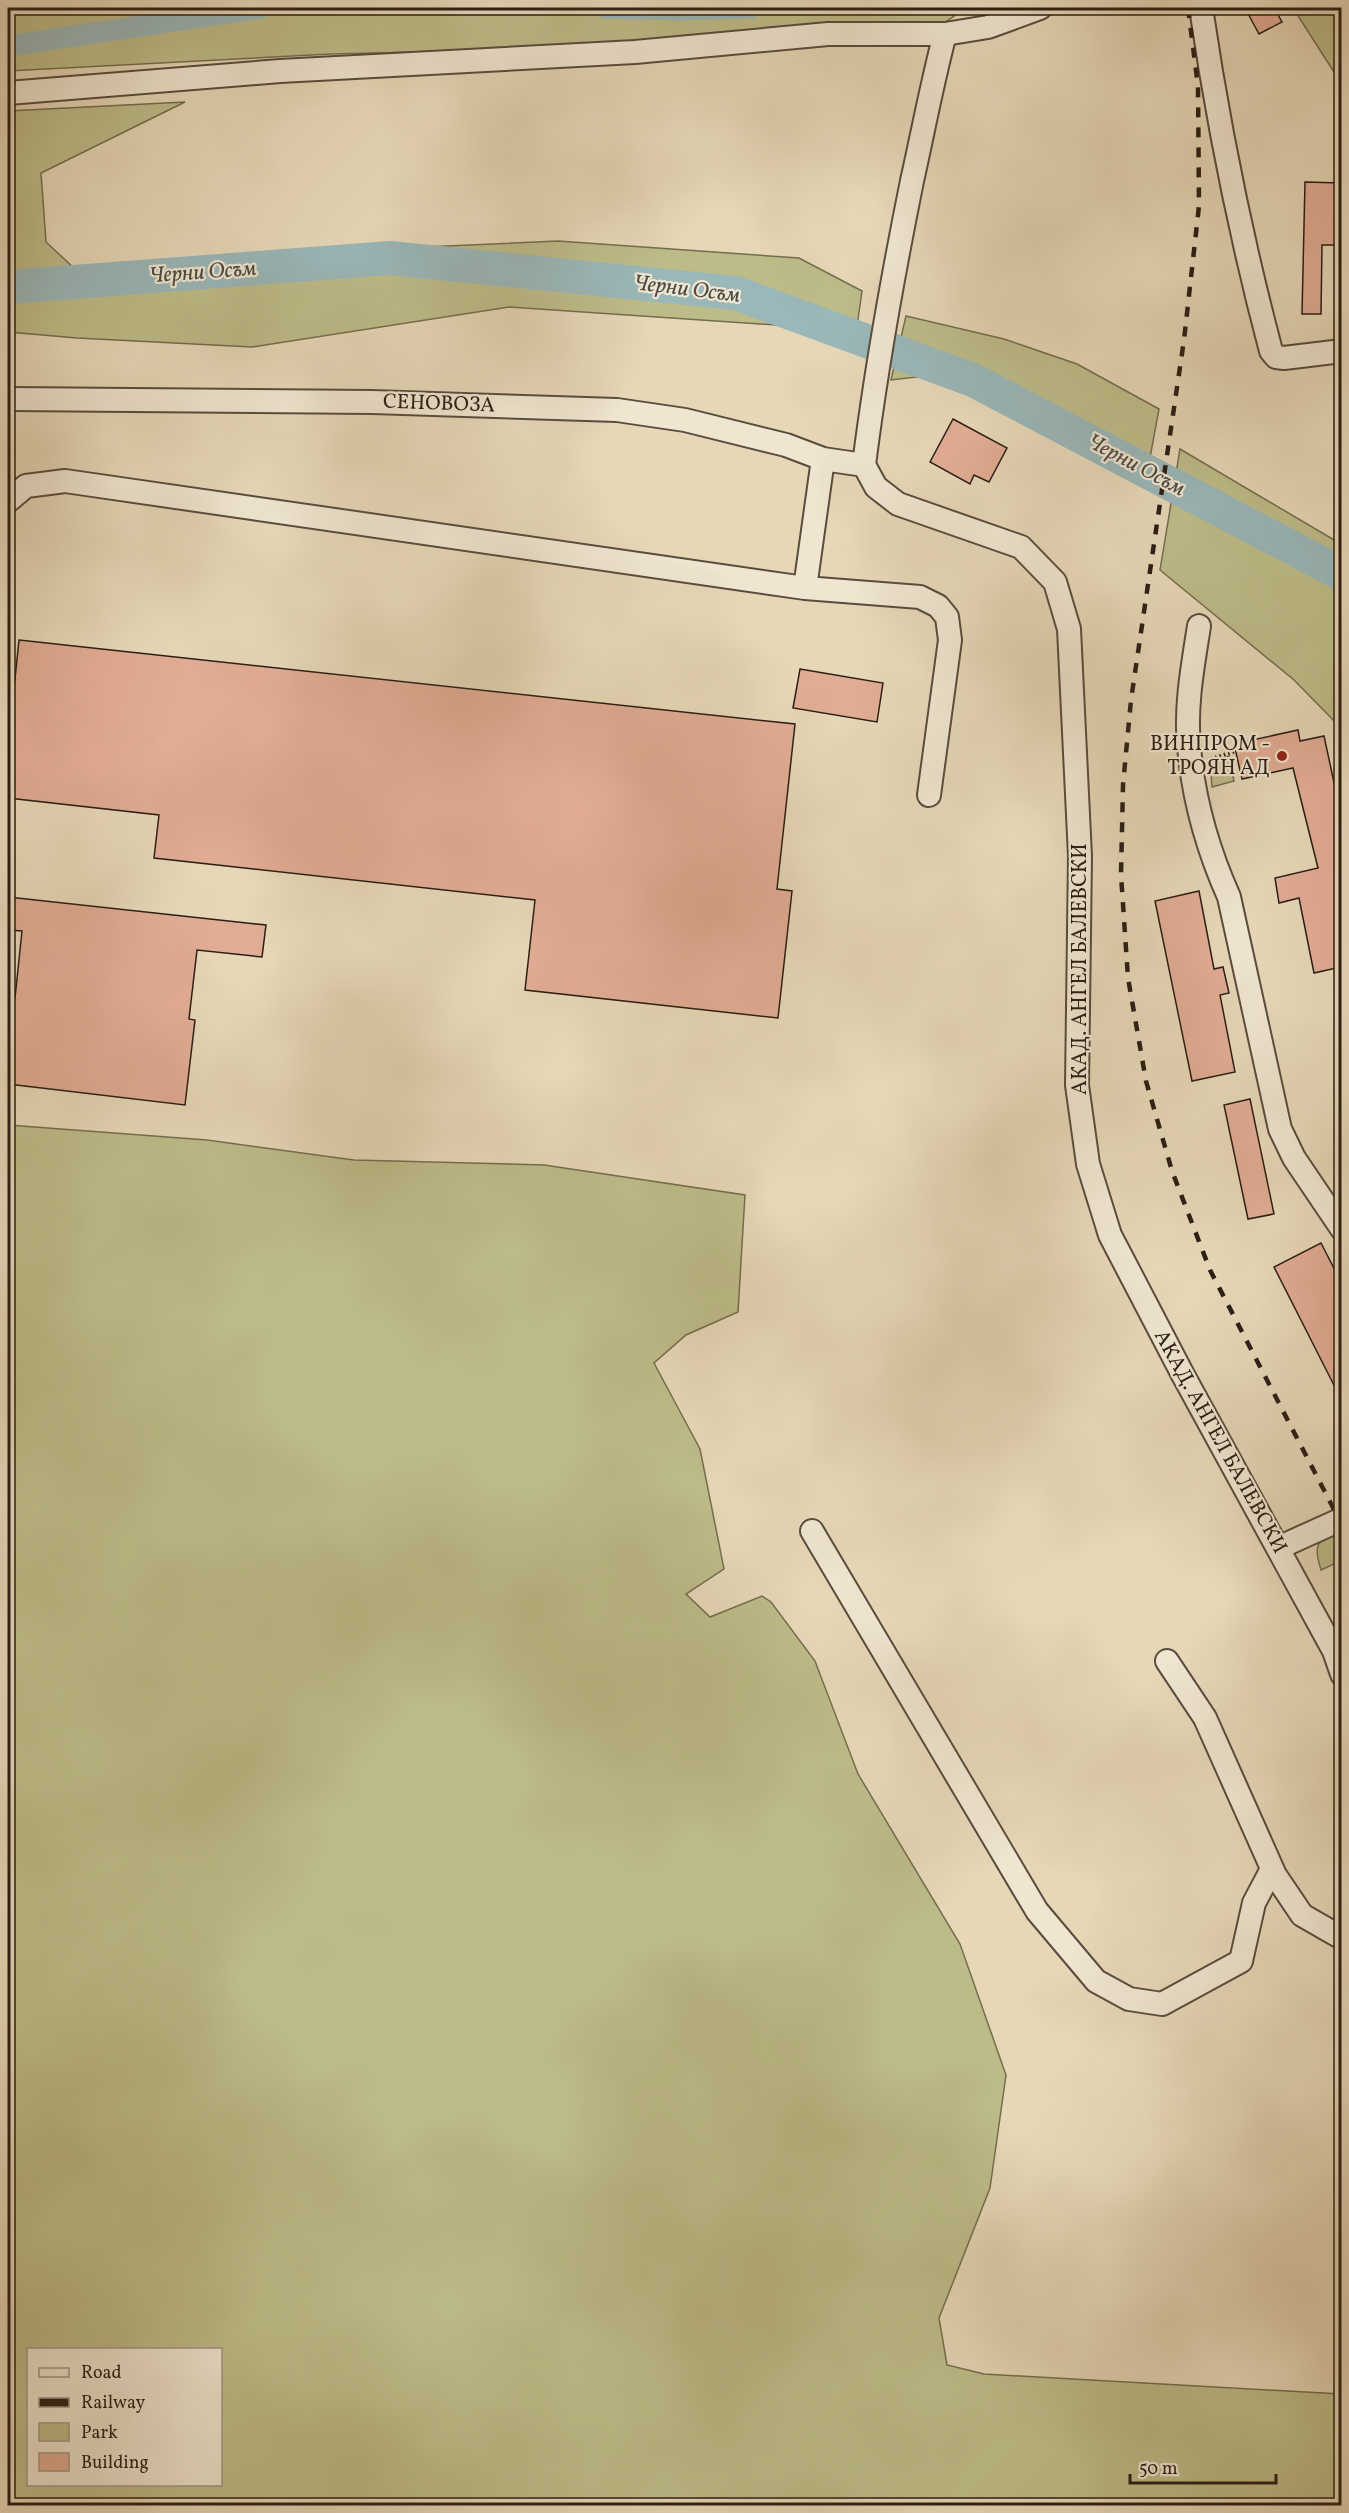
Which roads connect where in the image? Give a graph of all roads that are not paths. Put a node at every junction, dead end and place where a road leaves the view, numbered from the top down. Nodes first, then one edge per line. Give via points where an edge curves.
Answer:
1 (1040, 8) edge
2 (1202, 8) edge
3 (984, 17) edge
4 (945, 34) junction
5 (8, 93) edge
6 (1341, 351) edge
7 (8, 399) edge
8 (823, 459) junction
9 (864, 465) junction
10 (8, 501) edge
11 (806, 588) junction
12 (1199, 626) dead end
13 (929, 795) dead end
14 (1341, 1229) edge
15 (1341, 1519) edge
16 (812, 1531) dead end
17 (1278, 1548) junction
18 (1167, 1661) dead end
19 (1341, 1674) edge
20 (1272, 1869) junction
21 (1341, 1938) edge

1 - 3 street
2 - 6 street via 1216,106 1271,351 1284,358
3 - 4 street
4 - 5 street via 828,34 635,52 280,71
4 - 9 street via 893,272
7 - 8 street, СЕНОВОЗА via 372,402 617,410 685,420 786,445
8 - 9 street, СЕНОВОЗА
8 - 11 street
9 - 17 street, АКАД. АНГЕЛ БАЛЕВСКИ via 876,487 898,504 1021,547 1055,582 1069,629 1080,856 1077,1085 1088,1164 1110,1235
10 - 11 street via 26,486 64,481
11 - 13 street via 920,597 938,606 947,617 950,640
12 - 14 street via 1191,677 1189,745 1200,811 1213,863 1229,897 1280,1129 1294,1158
15 - 17 street
16 - 20 street via 1037,1911 1096,1982 1129,1999 1162,2004 1241,1961 1254,1903
17 - 19 street, АКАД. АНГЕЛ БАЛЕВСКИ via 1334,1650
18 - 20 street via 1205,1718
20 - 21 street via 1302,1915

